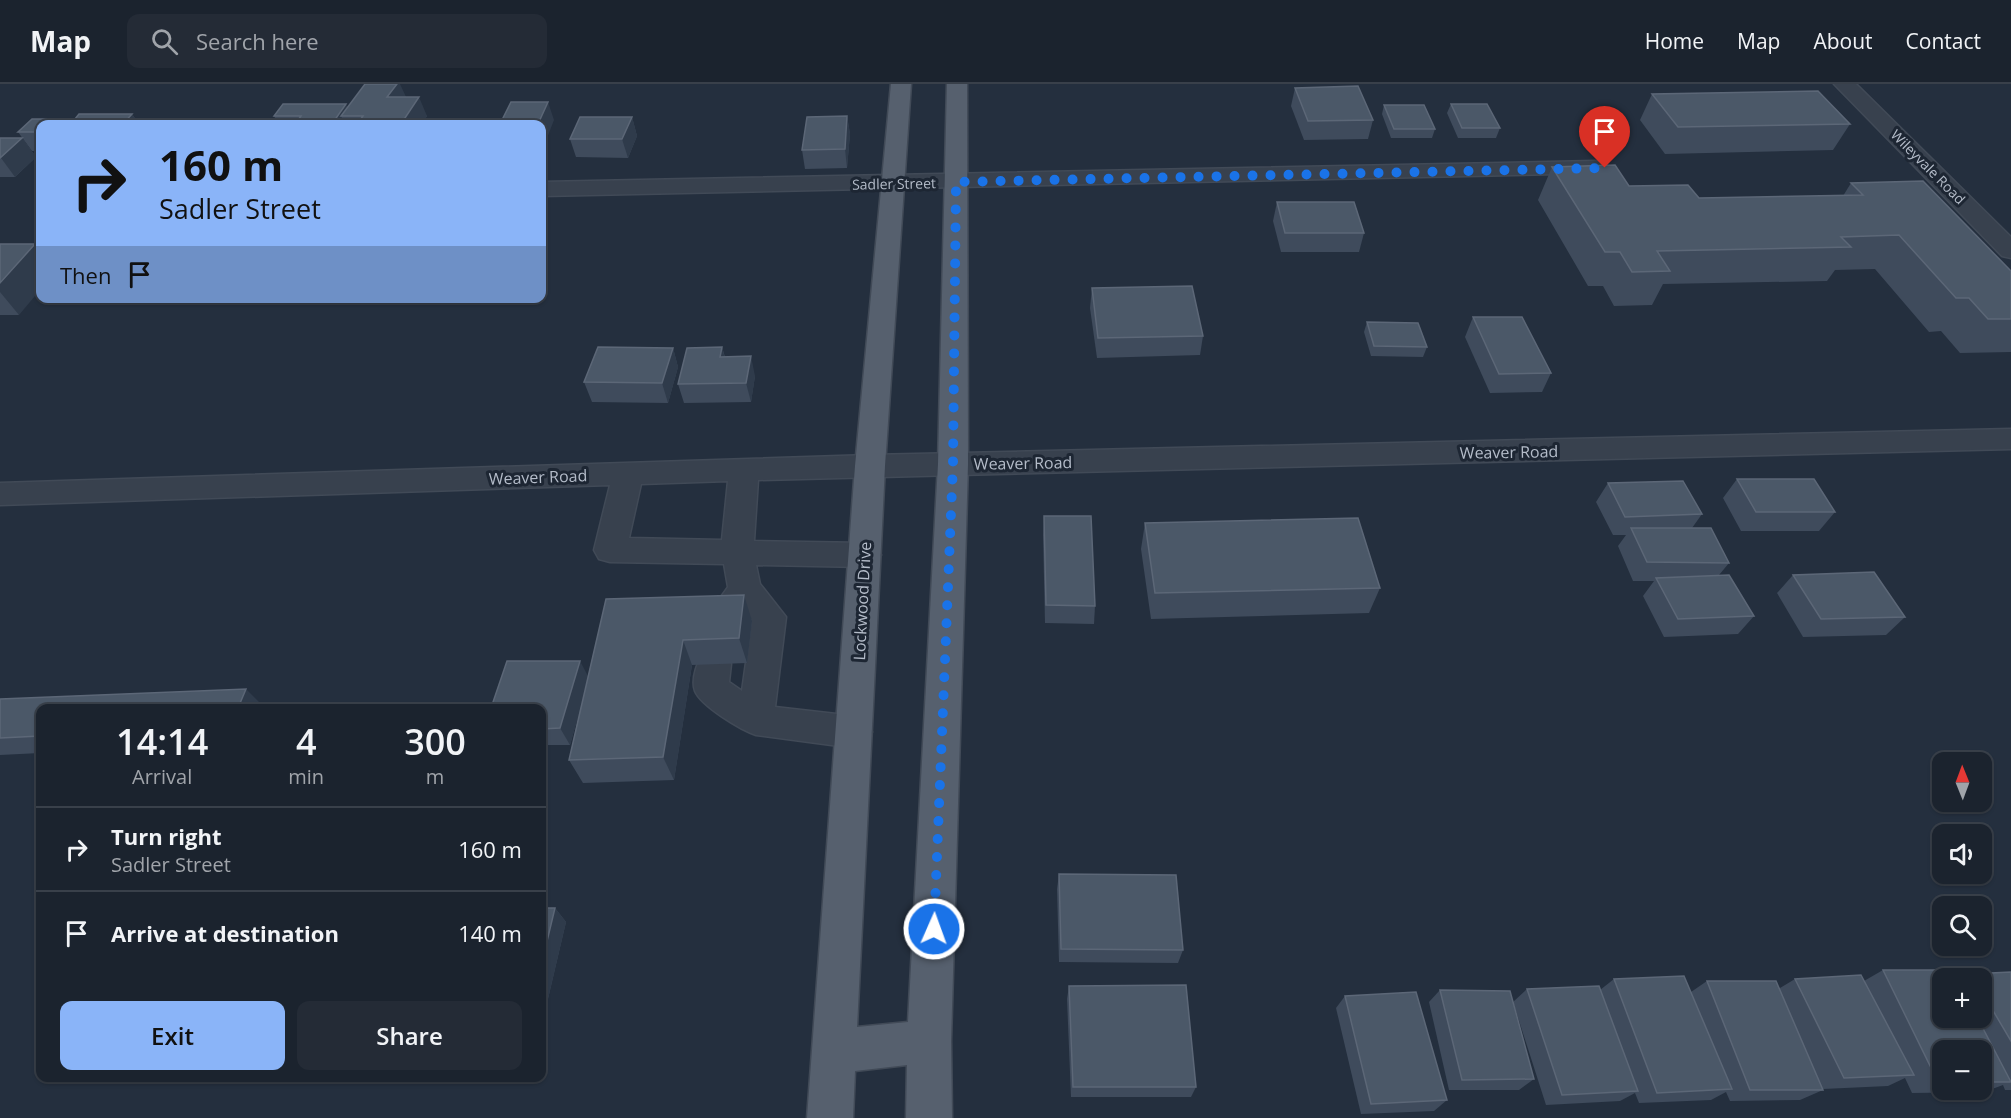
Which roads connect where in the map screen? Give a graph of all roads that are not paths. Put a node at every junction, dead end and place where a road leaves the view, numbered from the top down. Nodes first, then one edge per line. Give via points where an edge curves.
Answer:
1 (901, 84) edge
2 (957, 84) edge
3 (1844, 84) edge
4 (1605, 168) edge
5 (956, 182) junction
6 (894, 184) junction
7 (546, 189) edge
8 (2011, 251) edge
9 (2011, 439) edge
10 (953, 464) junction
11 (870, 466) junction
12 (745, 470) junction
13 (628, 474) junction
14 (0, 494) edge
15 (737, 553) junction
16 (865, 555) junction
17 (745, 589) junction
18 (720, 622) edge
19 (714, 664) edge
20 (756, 720) junction
21 (854, 732) junction
22 (929, 1041) junction
23 (834, 1051) junction
24 (830, 1118) edge
25 (929, 1118) edge

1 - 6 main road, Lockwood Drive
2 - 5 main road
3 - 8 street, Wileyvale Road
4 - 5 street, Sadler Street
5 - 6 street, Sadler Street
5 - 10 main road
6 - 7 street, Sadler Street
6 - 11 main road, Lockwood Drive
9 - 10 street, Weaver Road
10 - 11 street, Weaver Road
10 - 22 main road
11 - 12 street, Weaver Road
11 - 16 main road, Lockwood Drive
12 - 13 street, Weaver Road
12 - 15 street via 736,520
13 - 14 street, Weaver Road
13 - 15 street via 610,550
15 - 16 street
15 - 17 street
16 - 21 main road, Lockwood Drive
17 - 18 street
17 - 20 street via 768,617
19 - 20 street via 711,688
20 - 21 street
21 - 23 main road, Lockwood Drive
22 - 23 main road
22 - 25 main road
23 - 24 main road, Lockwood Drive

